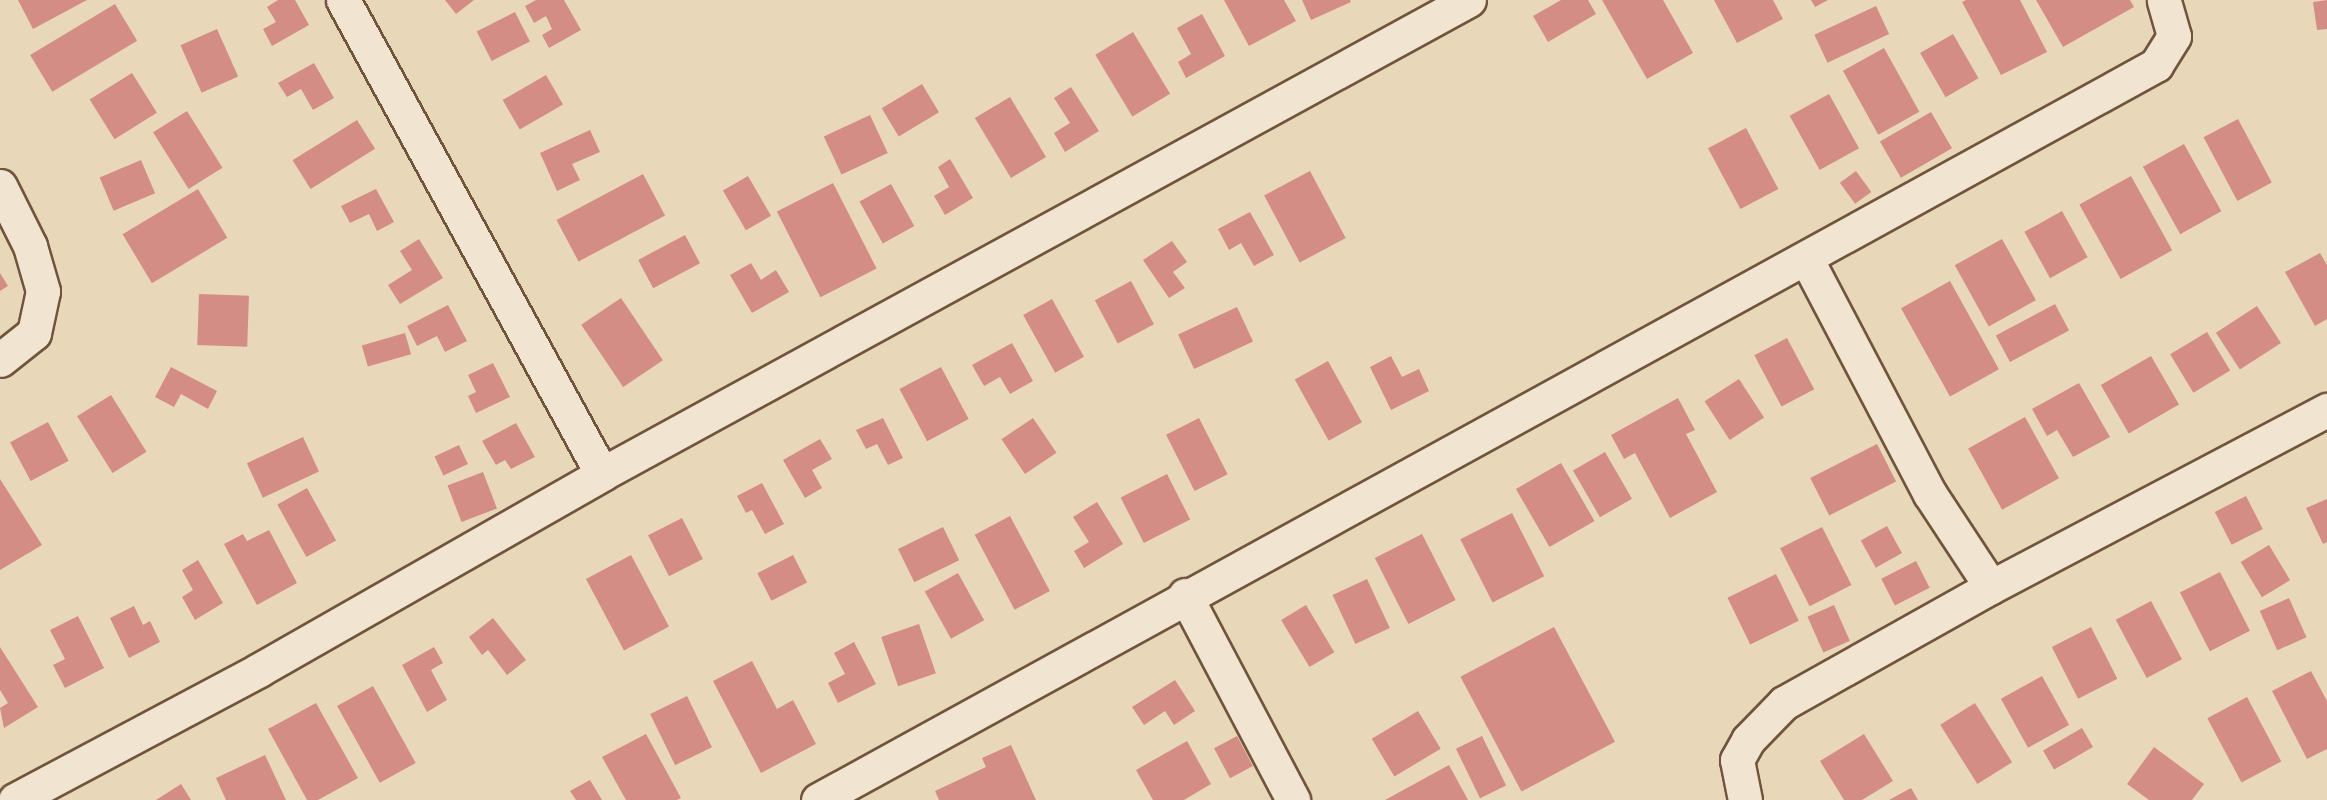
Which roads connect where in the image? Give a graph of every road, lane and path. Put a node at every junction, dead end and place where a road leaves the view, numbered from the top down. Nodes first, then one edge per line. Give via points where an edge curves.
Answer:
1 (343, 0) edge
2 (1469, 0) edge
3 (2164, 0) edge
4 (0, 186) edge
5 (1807, 260) junction
6 (0, 360) edge
7 (2327, 410) edge
8 (602, 474) junction
9 (1991, 587) junction
10 (1185, 595) junction
11 (860, 790) edge
12 (15, 800) edge
13 (818, 800) edge
14 (1293, 800) edge
15 (1745, 800) edge

1 - 8 street
2 - 8 street
3 - 5 street via 2174,36 2156,65
4 - 6 street via 30,246 44,291 34,333
5 - 9 street via 1930,494
5 - 10 street via 1418,474
7 - 9 street
8 - 12 street via 259,670
9 - 15 street via 1784,703 1748,740 1737,760
10 - 11 street
10 - 14 street
11 - 13 street

